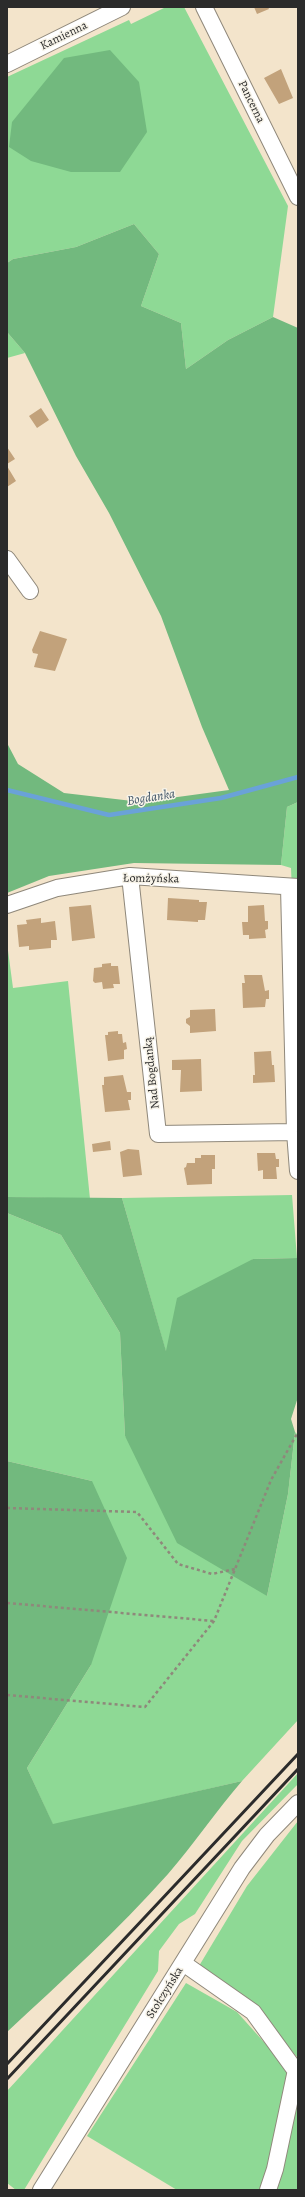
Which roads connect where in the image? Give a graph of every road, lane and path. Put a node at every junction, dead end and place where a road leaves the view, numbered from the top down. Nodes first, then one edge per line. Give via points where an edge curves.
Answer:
1 (122, 7) edge
2 (204, 7) edge
3 (7, 64) edge
4 (298, 197) edge
5 (7, 559) edge
6 (30, 591) dead end
7 (130, 876) junction
8 (293, 887) edge
9 (7, 905) edge
10 (295, 1132) junction
11 (298, 1171) edge
12 (298, 1432) edge
13 (7, 1508) edge
14 (236, 1569) junction
15 (7, 1603) edge
16 (214, 1621) junction
17 (7, 1695) edge
18 (298, 1803) edge
19 (183, 1963) junction
20 (297, 2072) edge
21 (41, 2190) edge
22 (268, 2190) edge

1 - 3 street, Kamienna
2 - 4 street, Pancerna
5 - 6 street
7 - 8 street, Łomżyńska
7 - 9 street, Łomżyńska via 56,888
7 - 10 street, Nad Bogdanką via 158,1134
8 - 10 street
10 - 11 street
12 - 14 path via 271,1480
13 - 14 path via 137,1512 178,1564 212,1574
14 - 16 path
15 - 16 path
16 - 17 path via 146,1708
18 - 19 street, Stołczyńska via 253,1853
19 - 20 street via 253,2012
19 - 21 street, Stołczyńska
20 - 22 street via 275,2170

